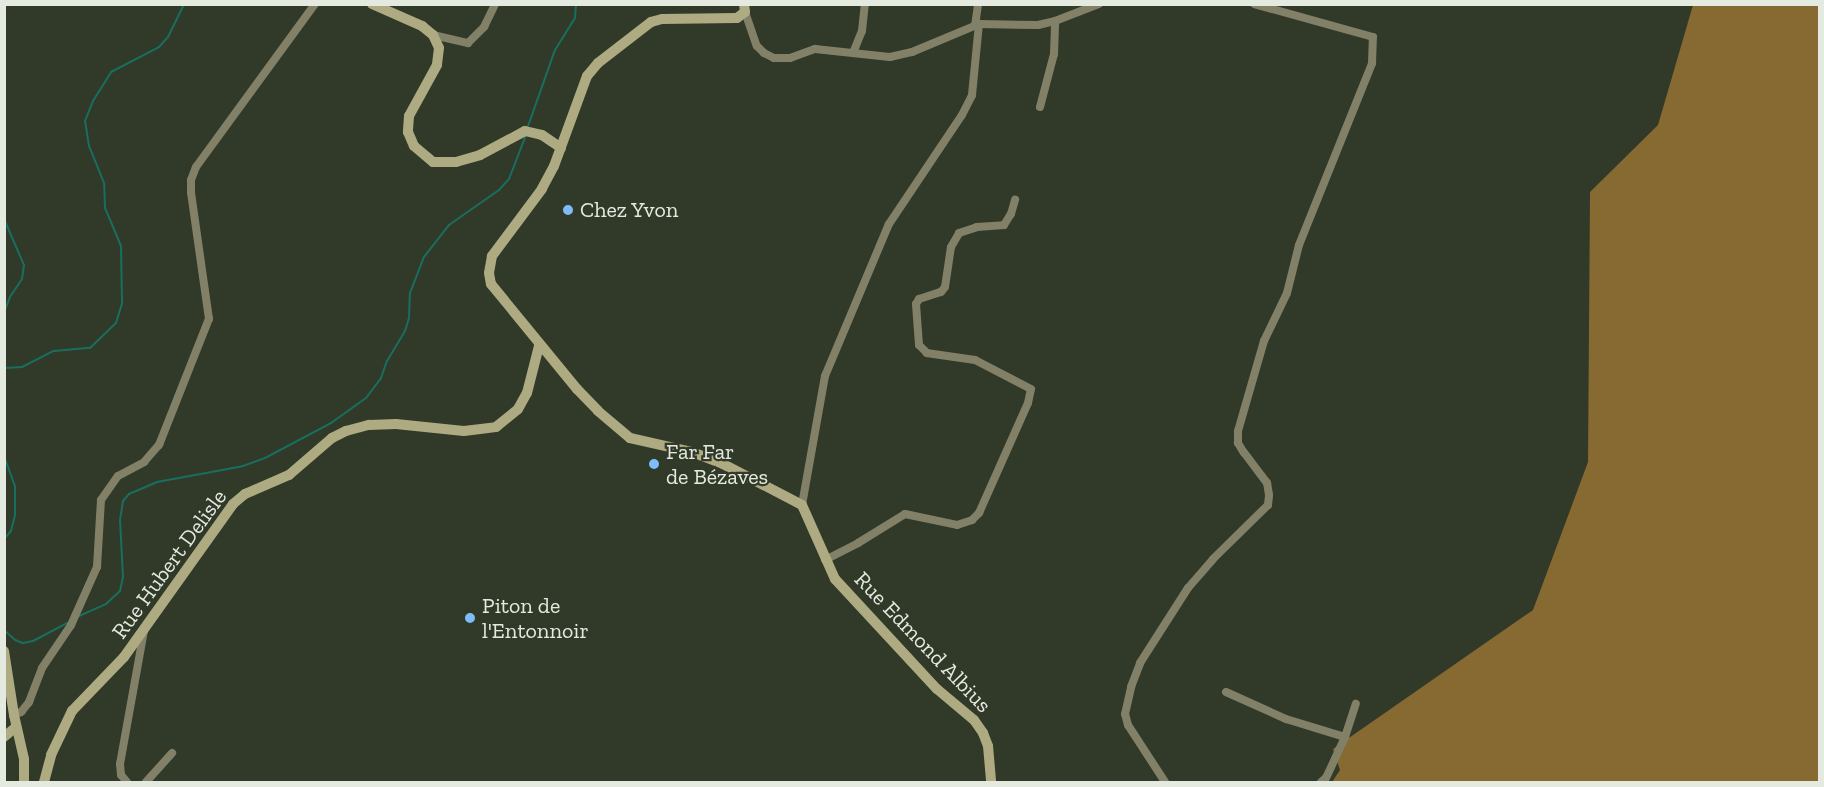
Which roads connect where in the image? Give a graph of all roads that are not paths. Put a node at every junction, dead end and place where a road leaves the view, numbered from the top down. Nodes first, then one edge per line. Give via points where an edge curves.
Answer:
1 (315, 4) edge
2 (372, 4) edge
3 (495, 4) edge
4 (865, 4) edge
5 (978, 4) edge
6 (1099, 4) edge
7 (1254, 4) edge
8 (744, 8) edge
9 (1055, 21) junction
10 (977, 25) junction
11 (433, 35) junction
12 (853, 53) junction
13 (1040, 107) dead end
14 (557, 146) junction
15 (1015, 200) dead end
16 (539, 346) junction
17 (802, 505) junction
18 (825, 560) junction
19 (145, 630) junction
20 (4, 651) edge
21 (1226, 692) dead end
22 (1356, 704) dead end
23 (14, 715) junction
24 (16, 727) junction
25 (4, 737) edge
26 (1345, 737) junction
27 (172, 753) dead end
28 (24, 783) edge
29 (44, 783) edge
30 (127, 783) edge
31 (146, 783) edge
32 (991, 783) edge
33 (1165, 783) edge
34 (1321, 783) edge

1 - 23 street via 196,167 191,193 209,319 159,445 144,462 118,476 101,500 97,567 71,626 42,668 28,702
2 - 11 main road via 422,26
3 - 11 street via 484,27 468,43
4 - 12 street via 862,31
5 - 10 street
6 - 9 street
7 - 33 street via 1373,37 1372,63 1299,245 1287,293 1264,341 1238,431 1238,443 1267,483 1268,505 1188,588 1140,663 1131,687 1125,714 1128,725
8 - 12 street via 757,46 764,53 790,58 815,49
8 - 14 main road via 737,18 662,19 632,36 587,76
9 - 10 street via 1038,25
9 - 13 street via 1054,54
10 - 12 street via 901,55 867,57
10 - 17 street via 972,95 889,224 825,376
11 - 14 main road via 439,48 437,65 409,116 408,132 414,146 433,162 456,162 480,155 518,133 533,131
14 - 16 main road via 542,189 497,247 489,264 491,284
15 - 18 street via 1004,225 959,233 951,247 945,287 916,304 919,345 927,352 975,360 1031,389 979,513 957,525 905,514
16 - 17 main road via 598,411 630,438 692,452 723,464
16 - 19 main road, Rue Hubert Delisle via 527,393 518,409 496,426 464,431 396,424 353,429 332,438 289,475 245,494 225,514
17 - 18 main road, Rue Edmond Albius
18 - 32 main road, Rue Edmond Albius via 835,579 929,681 974,720 988,746
19 - 29 main road, Rue Hubert Delisle via 72,711 51,755
19 - 30 street via 120,764
20 - 23 main road
21 - 26 street via 1286,719
22 - 26 street
23 - 24 main road
24 - 25 main road
24 - 28 main road via 24,759
26 - 34 street
27 - 31 street

